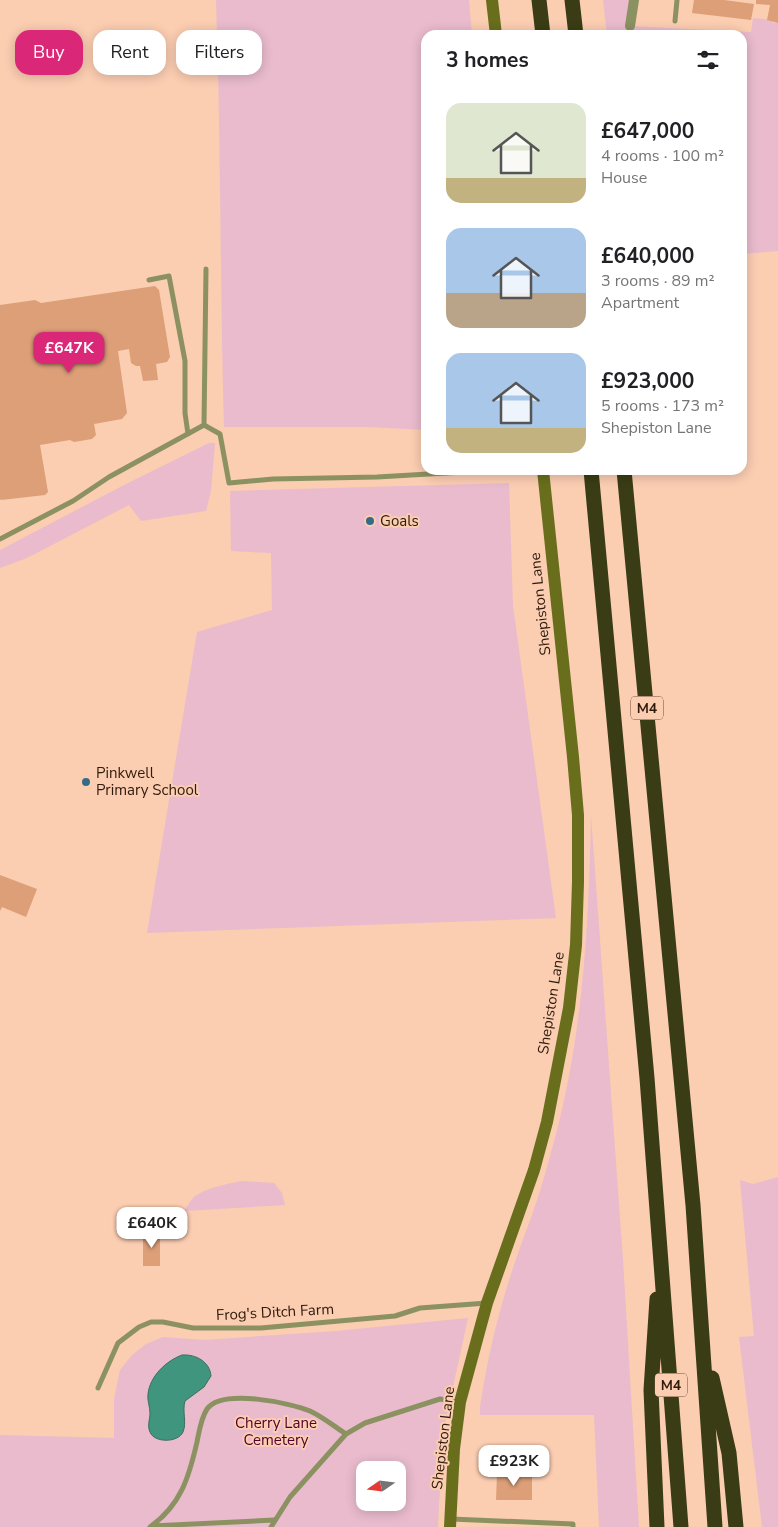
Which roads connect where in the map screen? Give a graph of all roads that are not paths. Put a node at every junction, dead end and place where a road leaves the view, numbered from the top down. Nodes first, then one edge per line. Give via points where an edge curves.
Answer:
1 (492, 0) edge
2 (539, 0) edge
3 (572, 0) edge
4 (634, 0) edge
5 (678, 0) edge
6 (676, 21) dead end
7 (630, 26) dead end
8 (495, 30) edge
9 (542, 30) edge
10 (575, 30) edge
11 (206, 269) dead end
12 (149, 280) dead end
13 (204, 425) junction
14 (188, 434) junction
15 (421, 474) edge
16 (544, 475) edge
17 (590, 475) edge
18 (624, 475) edge
19 (0, 539) edge
20 (660, 1242) junction
21 (486, 1303) junction
22 (702, 1331) junction
23 (98, 1388) dead end
24 (460, 1402) junction
25 (346, 1434) junction
26 (274, 1520) junction
27 (451, 1523) edge
28 (150, 1527) edge
29 (271, 1527) edge
30 (573, 1527) edge
31 (657, 1527) edge
32 (682, 1527) edge
33 (715, 1527) edge
34 (736, 1527) edge

1 - 8 street
2 - 9 highway
3 - 10 highway
4 - 7 street
5 - 6 lane
11 - 13 lane
12 - 14 lane via 169,276 185,360
13 - 14 lane
13 - 15 lane via 220,434 228,483
14 - 19 lane
16 - 21 street, Shepiston Lane via 578,815 576,944 569,1008 547,1122 534,1170
17 - 20 highway, M4 via 629,872
18 - 22 highway, M4
20 - 31 highway, M4 via 651,1390
20 - 32 highway, M4
21 - 23 lane, Frog's Ditch Farm via 408,1309 395,1316 261,1328 193,1328 151,1322 139,1326 118,1343
21 - 24 street, Shepiston Lane
22 - 33 highway, M4
22 - 34 highway, M4 via 729,1453
24 - 25 lane via 440,1399 372,1420
24 - 27 street, Shepiston Lane
25 - 26 lane
25 - 28 lane via 310,1411 263,1399 230,1398 217,1402 207,1409 200,1426 185,1486 160,1520
26 - 28 lane
26 - 29 lane
27 - 30 lane via 573,1524

